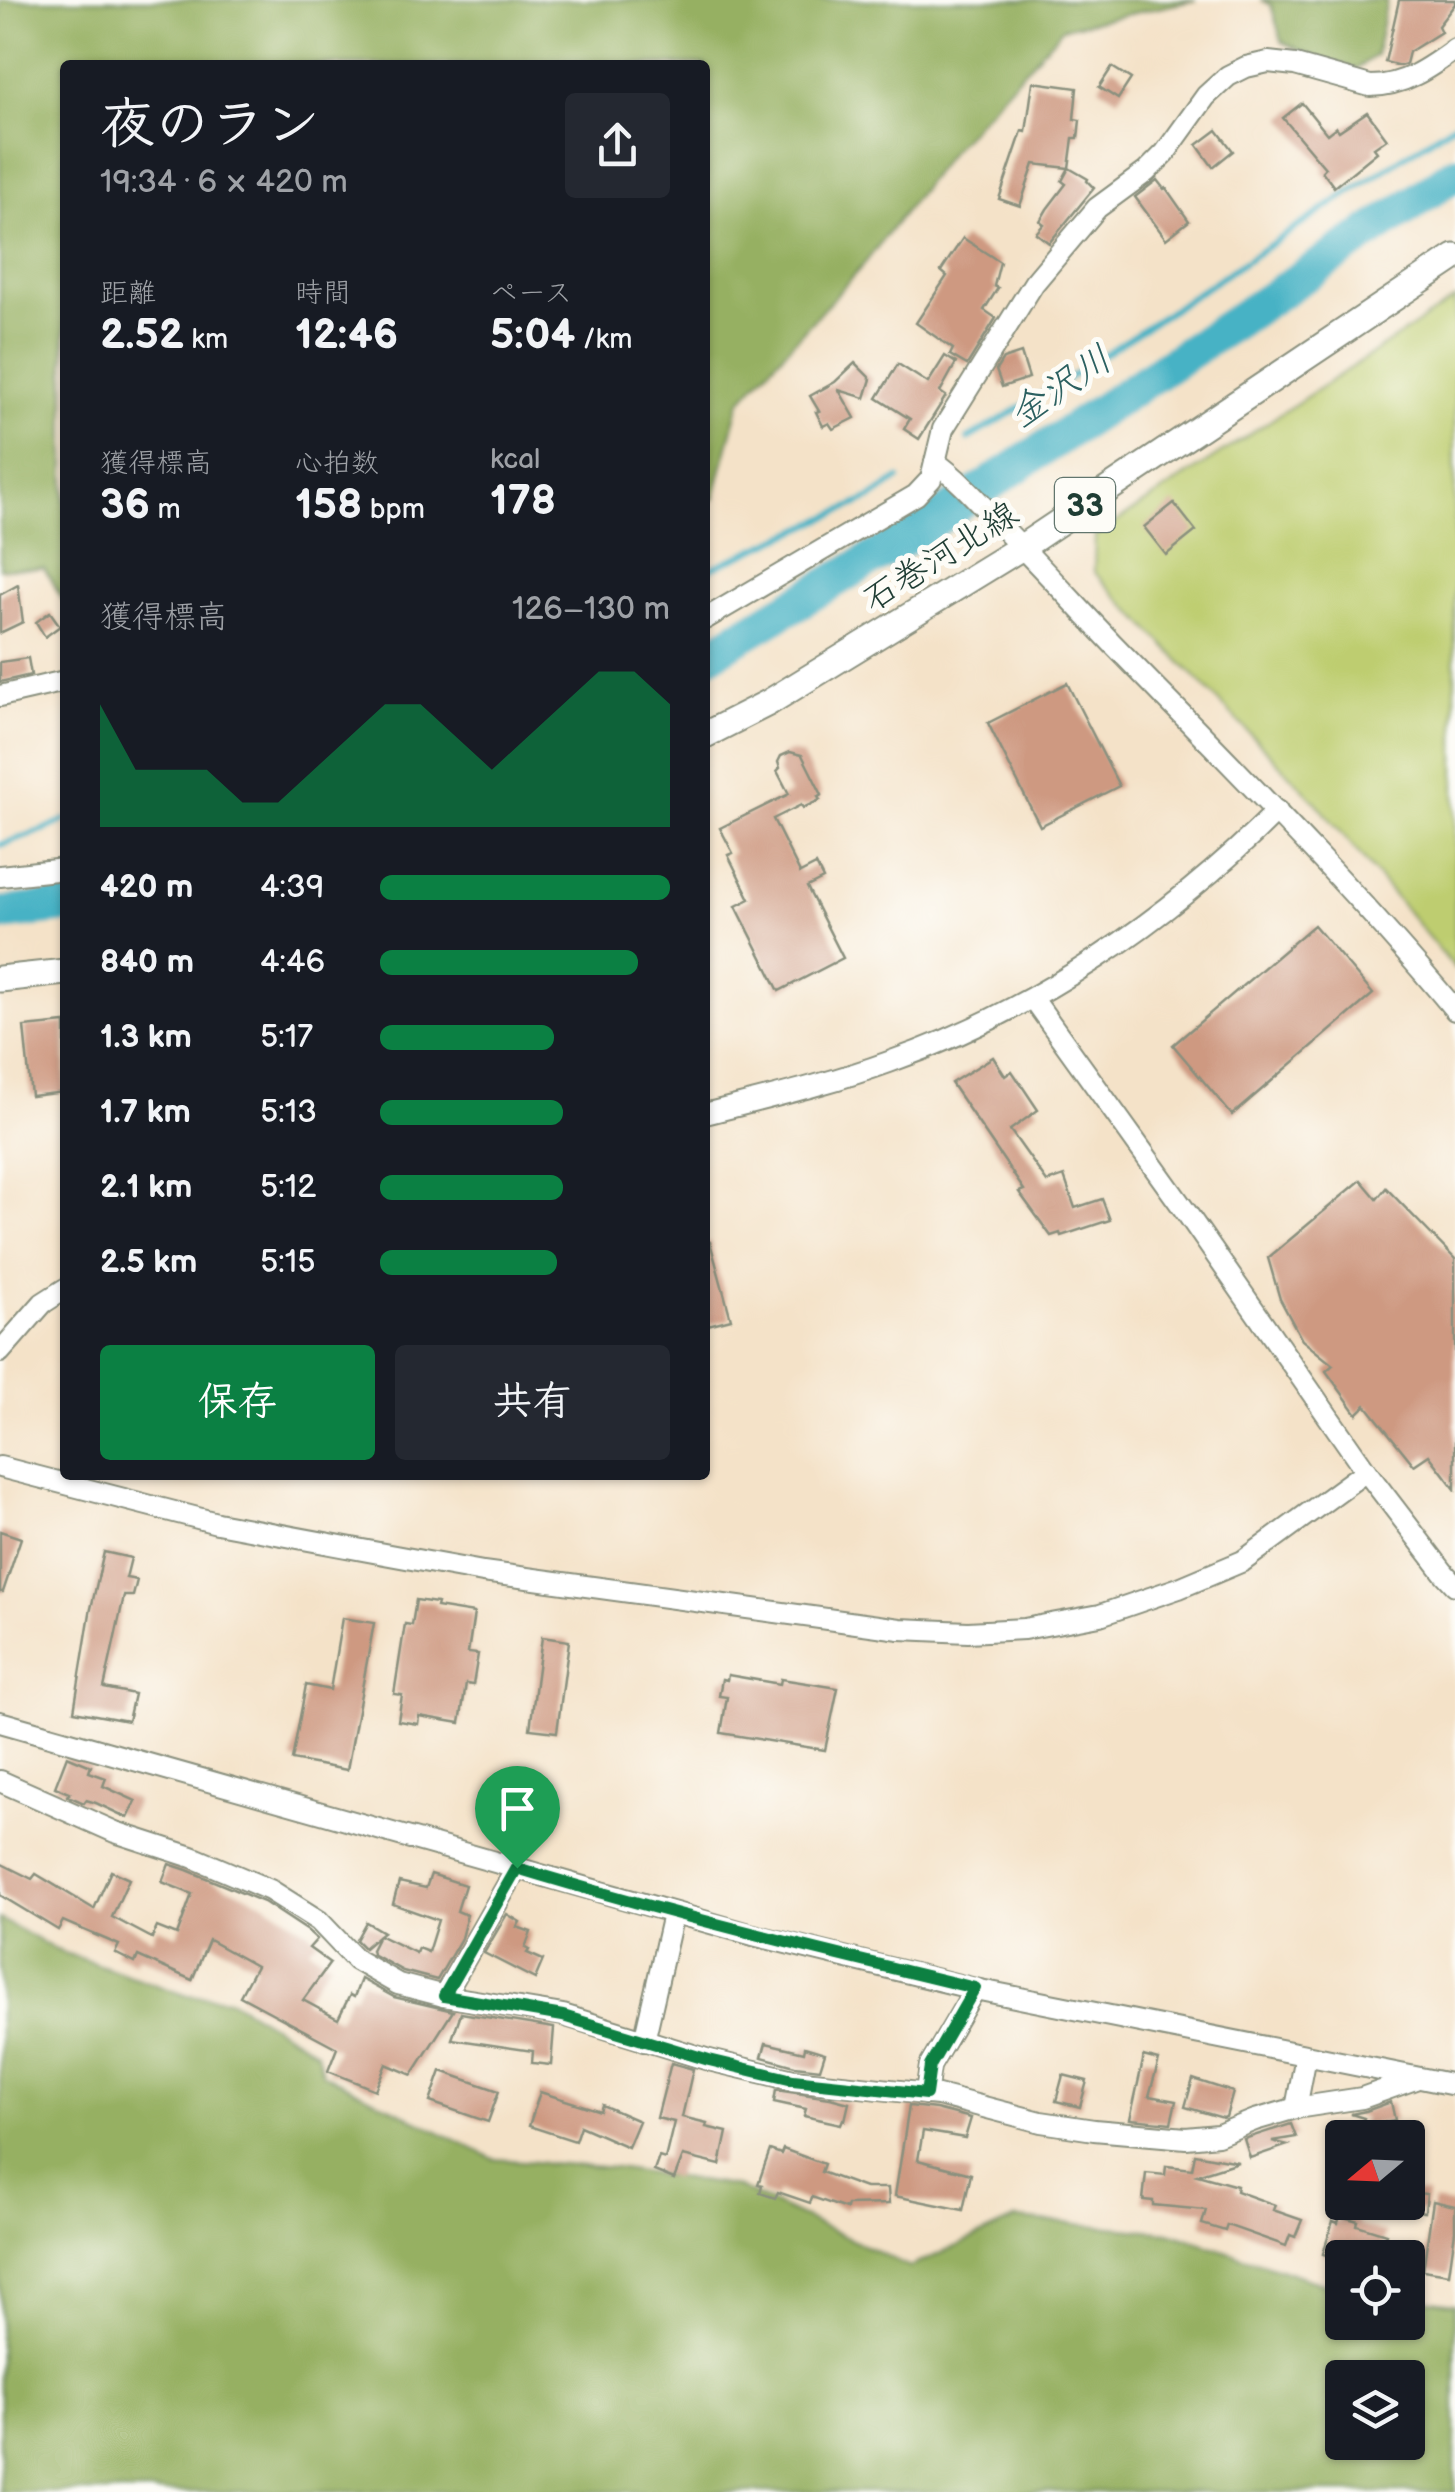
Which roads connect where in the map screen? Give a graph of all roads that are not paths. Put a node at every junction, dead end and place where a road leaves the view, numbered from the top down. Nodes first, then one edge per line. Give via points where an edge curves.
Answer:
1 (1455, 49) edge
2 (1455, 258) edge
3 (935, 462) junction
4 (1022, 547) junction
5 (710, 616) edge
6 (60, 682) edge
7 (0, 696) edge
8 (710, 732) edge
9 (1277, 811) junction
10 (60, 870) edge
11 (0, 876) edge
12 (60, 973) edge
13 (0, 979) edge
14 (1033, 998) junction
15 (1455, 1010) edge
16 (710, 1113) edge
17 (60, 1292) edge
18 (0, 1352) edge
19 (0, 1467) edge
20 (1366, 1471) junction
21 (1455, 1585) edge
22 (0, 1722) edge
23 (0, 1781) edge
24 (517, 1868) junction
25 (673, 1914) junction
26 (975, 1988) junction
27 (444, 1996) junction
28 (644, 2041) junction
29 (1306, 2056) junction
30 (1417, 2078) junction
31 (1455, 2085) edge
32 (926, 2094) junction
33 (1296, 2108) junction

1 - 3 street via 1420,74 1382,86 1268,62 1228,76 1166,153 1097,208 1034,283 943,429
2 - 4 main road, 石巻河北線 / 33
3 - 4 street
3 - 5 street via 931,480 916,496
4 - 8 main road, 石巻河北線 / 33
4 - 9 street
6 - 7 street
9 - 14 street via 1160,912
9 - 15 street
10 - 11 street
12 - 13 main road
14 - 16 street via 892,1062
14 - 20 street
17 - 18 street
19 - 20 street via 217,1524 483,1572 900,1629 968,1632 1100,1615 1179,1588 1243,1561
20 - 21 street
22 - 24 street
23 - 27 street via 270,1890 319,1921 356,1960 398,1984
24 - 25 street
24 - 27 street
25 - 26 street
25 - 28 street
26 - 29 street
26 - 32 street via 930,2066
27 - 28 street via 563,2016
28 - 32 street via 793,2080
29 - 30 street
29 - 33 street
30 - 31 street
30 - 33 street via 1362,2098
32 - 33 street via 1040,2122 1186,2138 1218,2135

